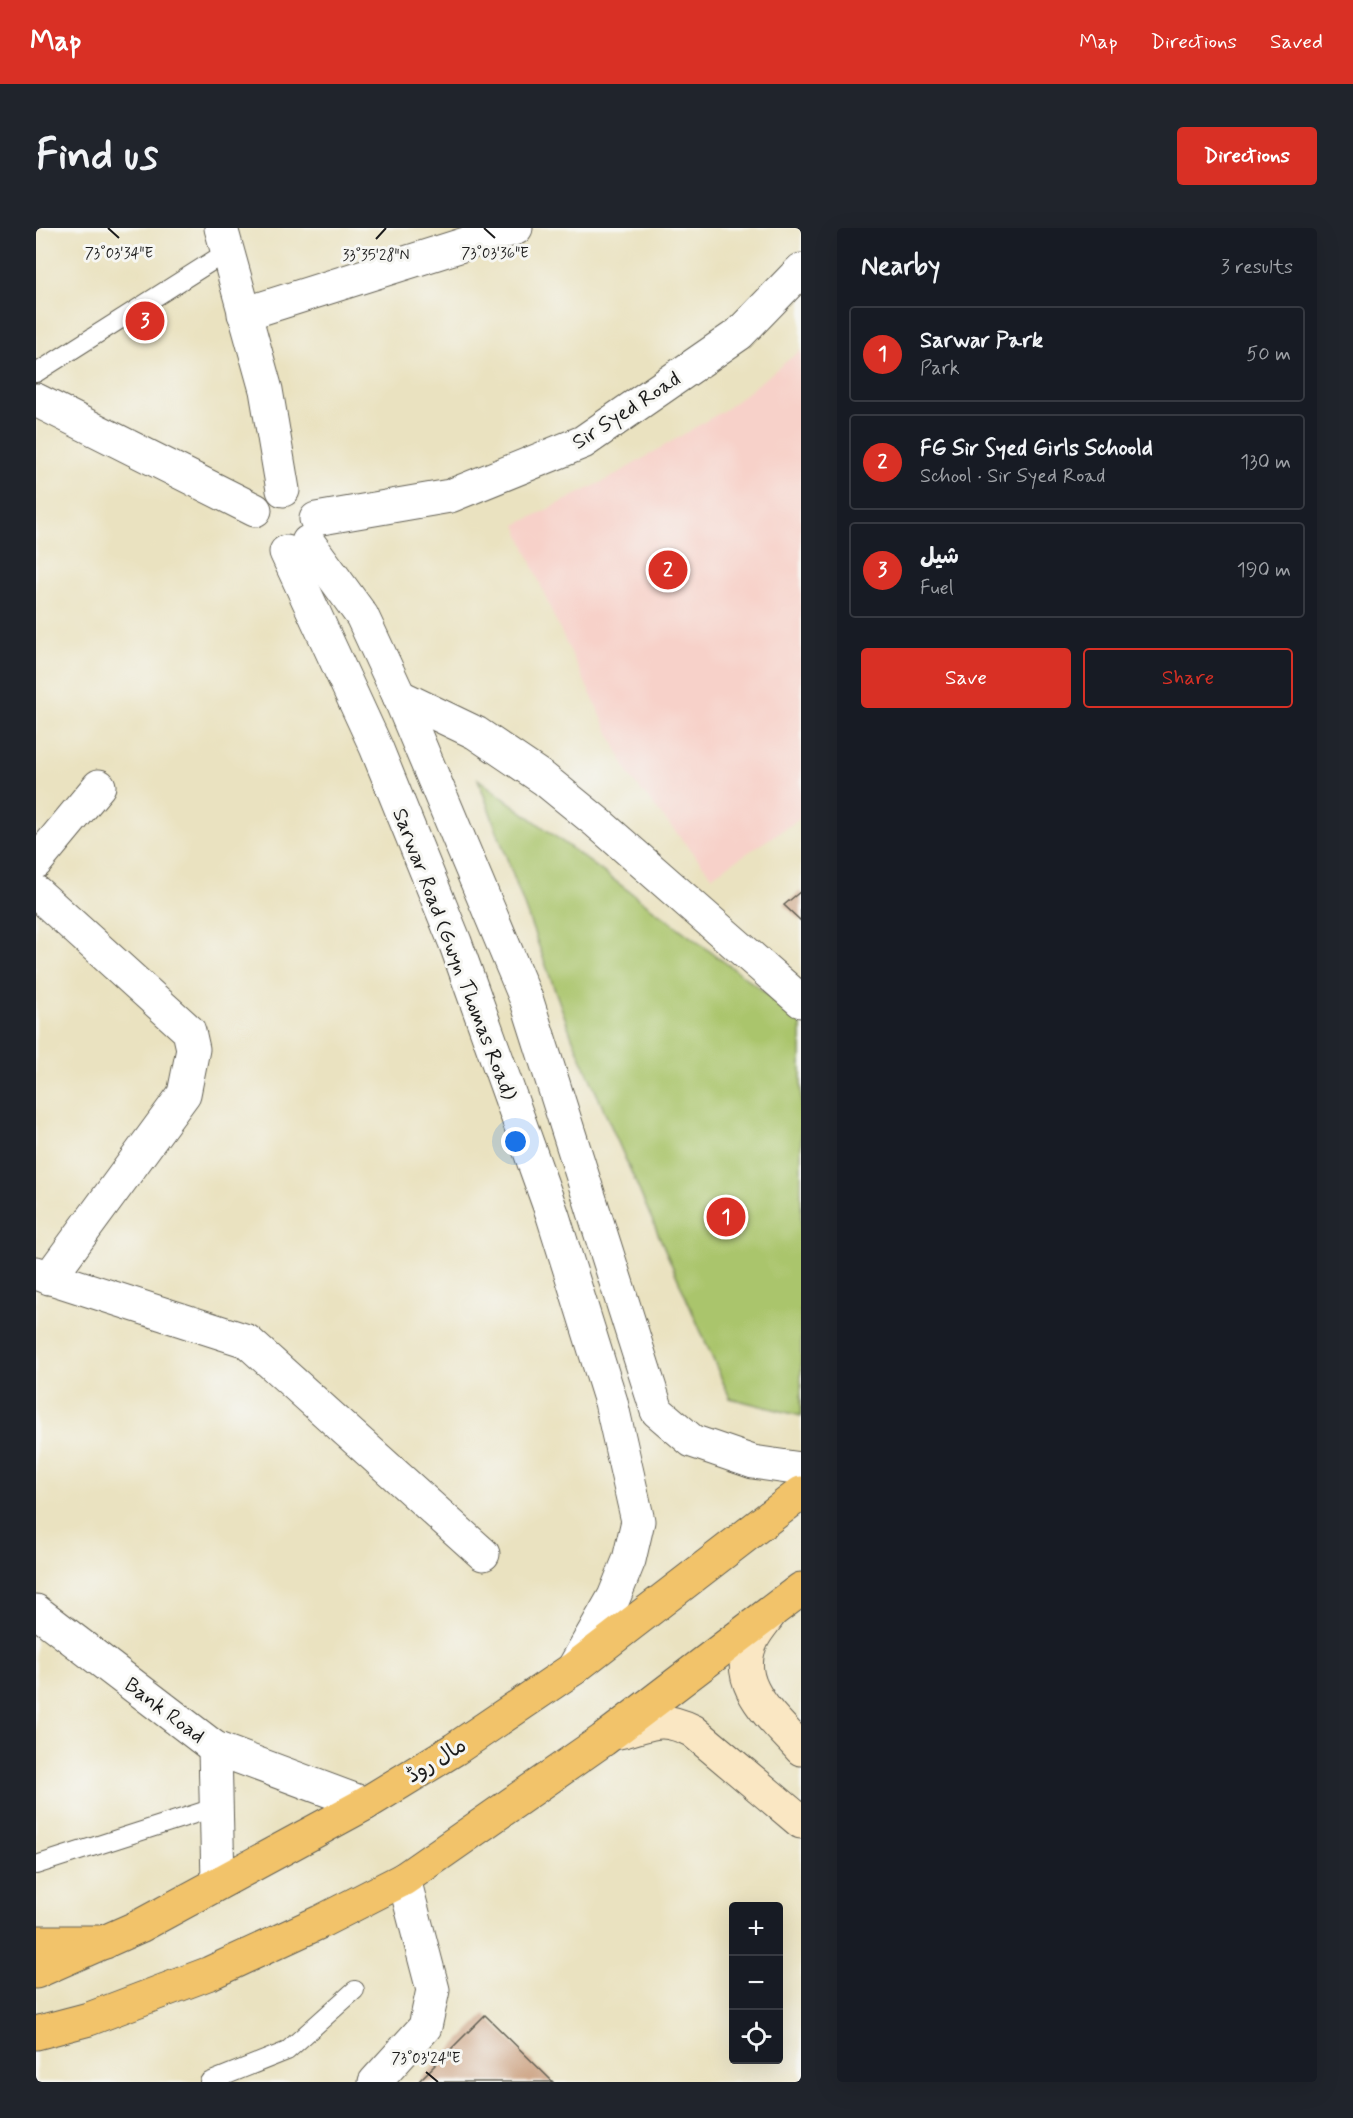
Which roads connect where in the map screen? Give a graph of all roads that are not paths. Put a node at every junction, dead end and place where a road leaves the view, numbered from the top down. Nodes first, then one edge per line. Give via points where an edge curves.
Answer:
1 (516, 228) edge
2 (224, 239) edge
3 (801, 270) edge
4 (244, 314) junction
5 (36, 373) edge
6 (36, 400) edge
7 (283, 490) junction
8 (255, 510) junction
9 (303, 538) junction
10 (399, 696) junction
11 (99, 786) dead end
12 (36, 862) edge
13 (36, 892) edge
14 (801, 1001) edge
15 (43, 1275) edge
16 (801, 1469) edge
17 (801, 1493) edge
18 (483, 1554) dead end
19 (801, 1588) edge
20 (36, 1611) edge
21 (769, 1615) junction
22 (573, 1669) junction
23 (613, 1732) junction
24 (215, 1748) junction
25 (801, 1749) edge
26 (365, 1804) junction
27 (217, 1810) junction
28 (801, 1822) edge
29 (36, 1865) edge
30 (404, 1879) junction
31 (218, 1883) junction
32 (36, 1942) edge
33 (105, 1942) junction
34 (36, 1972) edge
35 (355, 1990) dead end
36 (36, 2033) edge
37 (209, 2082) edge
38 (375, 2082) edge

1 - 4 street
2 - 4 street
2 - 5 lane
3 - 9 street, Sir Syed Road via 739,334 583,442 450,496
4 - 7 street via 266,390
6 - 8 street
7 - 8 street via 271,493
7 - 9 street via 295,491 313,507
8 - 9 street via 256,535 274,551
9 - 10 street, Sarwar Road (Gwyn Thomas Road) via 362,616
9 - 22 street, Sarwar Road (Gwyn Thomas Road) via 376,747 455,942 553,1216 611,1402 638,1521 629,1560 614,1597
10 - 14 street via 476,733 544,779
10 - 16 street, Sarwar Road (Gwyn Thomas Road) via 527,1001 657,1411 692,1441 753,1462
11 - 12 street
13 - 15 street via 189,1030 193,1049 184,1094
15 - 18 street via 247,1341
17 - 22 main road, مال روڈ
19 - 21 main road
20 - 24 street, Bank Road
21 - 23 main road
21 - 25 main road via 752,1638 746,1671 754,1697
22 - 26 main road, مال روڈ
23 - 28 main road via 644,1723 677,1723 693,1731
23 - 30 main road
24 - 26 street
24 - 27 street, Bank Road
26 - 31 main road, مال روڈ
27 - 29 lane
27 - 31 street, Bank Road
30 - 36 main road via 210,1972 89,2019
30 - 38 street via 432,1990 425,2028
31 - 33 main road, مال روڈ
32 - 33 main road
33 - 34 main road, مال روڈ
35 - 37 lane via 287,2051

